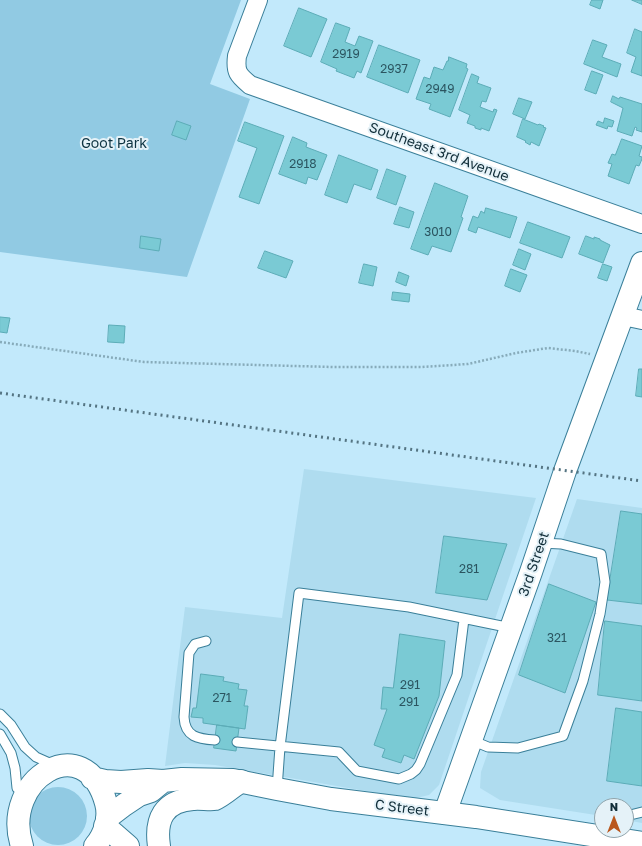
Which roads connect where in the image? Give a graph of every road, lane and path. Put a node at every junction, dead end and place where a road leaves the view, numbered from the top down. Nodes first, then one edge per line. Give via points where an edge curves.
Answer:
1 (258, 0) edge
2 (642, 224) edge
3 (642, 263) edge
4 (633, 318) edge
5 (0, 342) edge
6 (608, 358) junction
7 (541, 543) junction
8 (464, 618) junction
9 (511, 628) junction
10 (206, 641) dead end
11 (0, 714) edge
12 (0, 734) edge
13 (215, 740) dead end
14 (471, 740) junction
15 (237, 742) dead end
16 (280, 747) junction
17 (54, 766) junction
18 (92, 778) junction
19 (163, 781) junction
20 (241, 781) junction
21 (277, 789) junction
22 (10, 799) edge
23 (445, 813) junction
24 (106, 822) junction
25 (594, 831) edge
26 (629, 838) edge
27 (13, 840) edge
28 (642, 842) edge
29 (95, 846) edge
30 (128, 846) edge
31 (159, 846) edge

1 - 2 street, Southeast 3rd Avenue via 236,65 238,75 250,85
3 - 4 main road, 3rd Street
4 - 6 main road, 3rd Street
5 - 6 path via 144,362 422,368 468,364 548,348 575,350
6 - 7 main road, 3rd Street
7 - 9 main road, 3rd Street
7 - 14 lane via 561,544 601,554 605,582 600,614 583,681 563,736 518,748 488,747
8 - 9 lane
8 - 16 lane via 457,675 412,774 399,779 357,771 339,752
8 - 16 lane via 409,607 300,593
9 - 14 main road, 3rd Street
10 - 13 lane via 196,644 189,653 184,723 191,734 202,739
11 - 17 lane via 11,725 25,747 36,757
12 - 22 lane via 11,753
14 - 23 main road, 3rd Street
15 - 16 lane
16 - 21 lane
17 - 18 main road via 68,766
17 - 22 main road via 33,772 24,779
18 - 19 main road, C Street via 121,782
18 - 24 main road via 104,796 107,807
19 - 20 main road, C Street
19 - 24 main road, C Street via 151,791 124,804
20 - 21 main road, C Street
20 - 31 main road via 215,798 185,799 167,808 158,825
21 - 23 main road, C Street via 339,800
22 - 27 main road
23 - 25 main road, C Street
24 - 29 main road via 104,832
24 - 30 main road
26 - 28 main road, C Street

